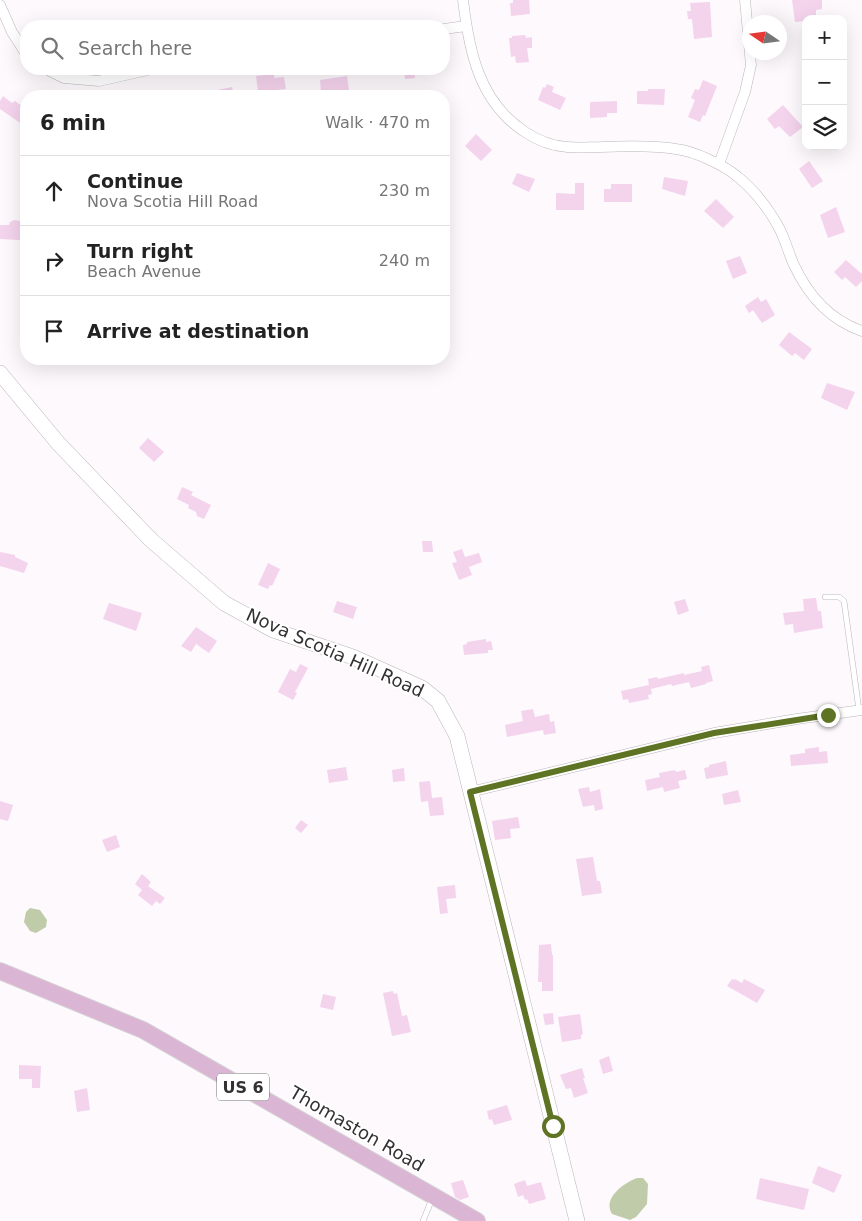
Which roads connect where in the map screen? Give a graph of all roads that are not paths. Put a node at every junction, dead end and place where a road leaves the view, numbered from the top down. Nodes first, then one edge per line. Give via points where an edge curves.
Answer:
1 (463, 0) edge
2 (745, 0) edge
3 (0, 6) edge
4 (466, 26) junction
5 (450, 28) edge
6 (20, 45) edge
7 (58, 75) edge
8 (128, 75) edge
9 (719, 164) junction
10 (862, 331) edge
11 (0, 373) edge
12 (825, 597) dead end
13 (861, 710) edge
14 (470, 792) junction
15 (0, 971) edge
16 (433, 1196) junction
17 (423, 1221) edge
18 (477, 1221) edge
19 (577, 1221) edge

1 - 4 street
2 - 9 street via 750,65 745,92
3 - 6 street
4 - 5 street
4 - 9 street via 472,57 486,92 510,122 536,140 565,147 678,149
7 - 8 street via 99,82
9 - 10 street via 757,195 779,227 794,266 818,304 842,323
11 - 14 street, Nova Scotia Hill Road via 58,443 151,540 224,603 273,630 353,657 422,688 438,701 457,736
12 - 13 lane via 839,597 844,601
13 - 14 street via 714,733
14 - 19 street, Nova Scotia Hill Road
15 - 16 main road, Thomaston Road / US 6 via 143,1030
16 - 17 lane
16 - 18 main road, Thomaston Road / US 6

